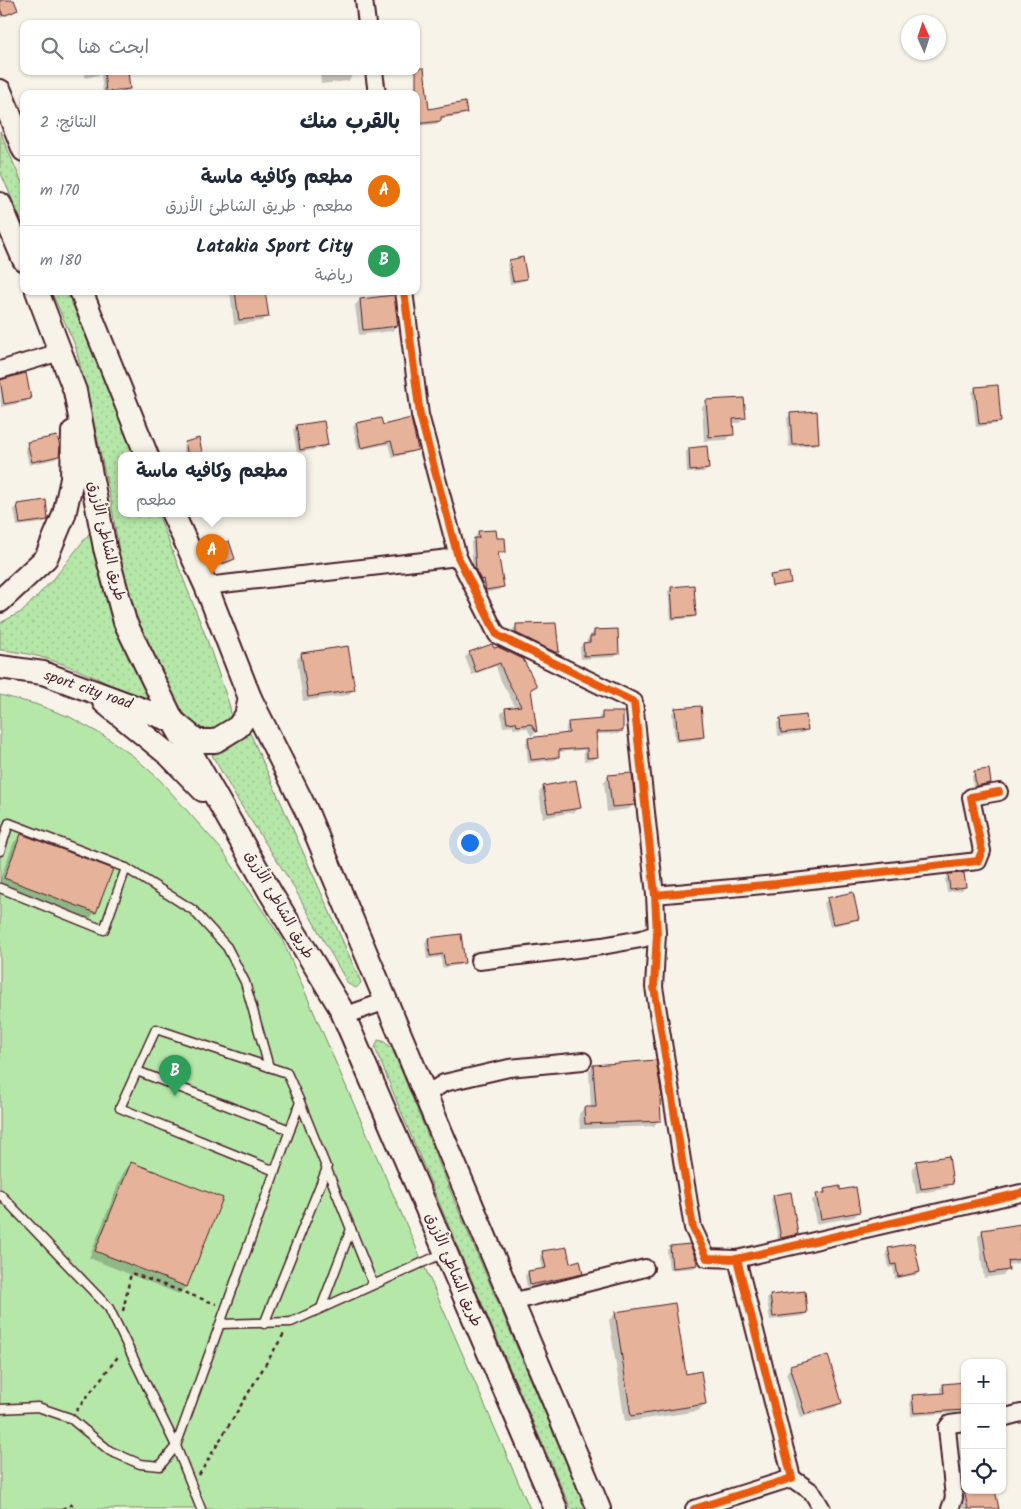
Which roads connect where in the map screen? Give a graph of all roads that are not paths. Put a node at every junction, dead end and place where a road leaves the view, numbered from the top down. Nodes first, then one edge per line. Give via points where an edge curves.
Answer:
1 (364, 0) edge
2 (366, 20) edge
3 (375, 75) edge
4 (376, 90) edge
5 (0, 91) edge
6 (20, 140) edge
7 (0, 204) edge
8 (20, 251) edge
9 (39, 295) edge
10 (83, 295) edge
11 (405, 295) edge
12 (60, 352) junction
13 (0, 370) edge
14 (75, 391) junction
15 (145, 452) edge
16 (174, 517) edge
17 (458, 557) junction
18 (206, 586) junction
19 (0, 601) edge
20 (0, 667) edge
21 (90, 690) junction
22 (250, 698) junction
23 (173, 721) junction
24 (999, 792) dead end
25 (226, 814) junction
26 (0, 851) edge
27 (126, 868) junction
28 (0, 888) edge
29 (656, 894) junction
30 (657, 934) junction
31 (479, 961) dead end
32 (386, 1001) junction
33 (344, 1016) junction
34 (583, 1061) dead end
35 (269, 1067) junction
36 (137, 1071) junction
37 (425, 1095) junction
38 (300, 1102) junction
39 (290, 1130) junction
40 (327, 1168) junction
41 (275, 1171) junction
42 (1021, 1193) edge
43 (0, 1194) edge
44 (351, 1229) junction
45 (446, 1252) junction
46 (737, 1259) junction
47 (645, 1268) dead end
48 (373, 1284) junction
49 (512, 1302) junction
50 (321, 1308) junction
51 (221, 1324) junction
52 (264, 1324) junction
53 (0, 1409) edge
54 (1021, 1413) edge
55 (1006, 1417) edge
56 (961, 1423) edge
57 (176, 1446) junction
58 (792, 1478) junction
59 (201, 1509) edge
60 (556, 1509) edge
61 (599, 1509) edge
62 (694, 1509) edge
63 (822, 1509) edge
64 (950, 1509) edge

1 - 2 street
3 - 4 street
5 - 6 main road
7 - 8 main road
9 - 12 main road, طريق الشاطئ الأزرق
10 - 15 main road
11 - 17 street via 420,415
12 - 13 street
12 - 14 main road, طريق الشاطئ الأزرق
14 - 19 main road via 72,479 64,515 46,558
14 - 23 main road, طريق الشاطئ الأزرق via 105,548 125,622
16 - 18 main road
17 - 18 street
17 - 29 street via 497,635 634,702
18 - 22 main road
20 - 21 main road, sport city road via 42,673
21 - 23 main road, sport city road
21 - 25 main road via 170,756
22 - 23 main road via 246,716 238,727 215,741 197,741
22 - 32 main road via 306,810
23 - 25 main road, طريق الشاطئ الأزرق
24 - 29 street via 971,797 982,852 978,861
25 - 33 main road, طريق الشاطئ الأزرق
26 - 27 lane via 9,823
27 - 28 lane via 104,930
27 - 35 lane via 193,910 227,947 245,982
29 - 30 street
30 - 31 street via 602,946
30 - 46 street via 654,987 693,1228 707,1258
32 - 33 street
32 - 37 main road
33 - 45 main road, طريق الشاطئ الأزرق
34 - 37 street via 509,1068 444,1084
35 - 36 lane via 156,1029
35 - 38 lane via 287,1073
36 - 39 lane
36 - 41 lane via 120,1108
37 - 49 main road
38 - 39 lane
38 - 40 lane
39 - 41 lane
40 - 44 lane
40 - 52 lane
41 - 51 lane
42 - 46 street
43 - 57 lane via 109,1308
44 - 48 lane
44 - 50 lane
45 - 48 lane
45 - 60 main road, طريق الشاطئ الأزرق
46 - 58 street
47 - 49 street
48 - 50 lane
49 - 61 main road
50 - 52 lane via 291,1322
51 - 52 lane
51 - 57 lane
53 - 57 lane via 38,1407 70,1418 110,1451 140,1464 160,1466
54 - 55 street
56 - 64 street via 950,1424 947,1428 954,1498
57 - 59 lane
58 - 62 street
58 - 63 street via 812,1492

